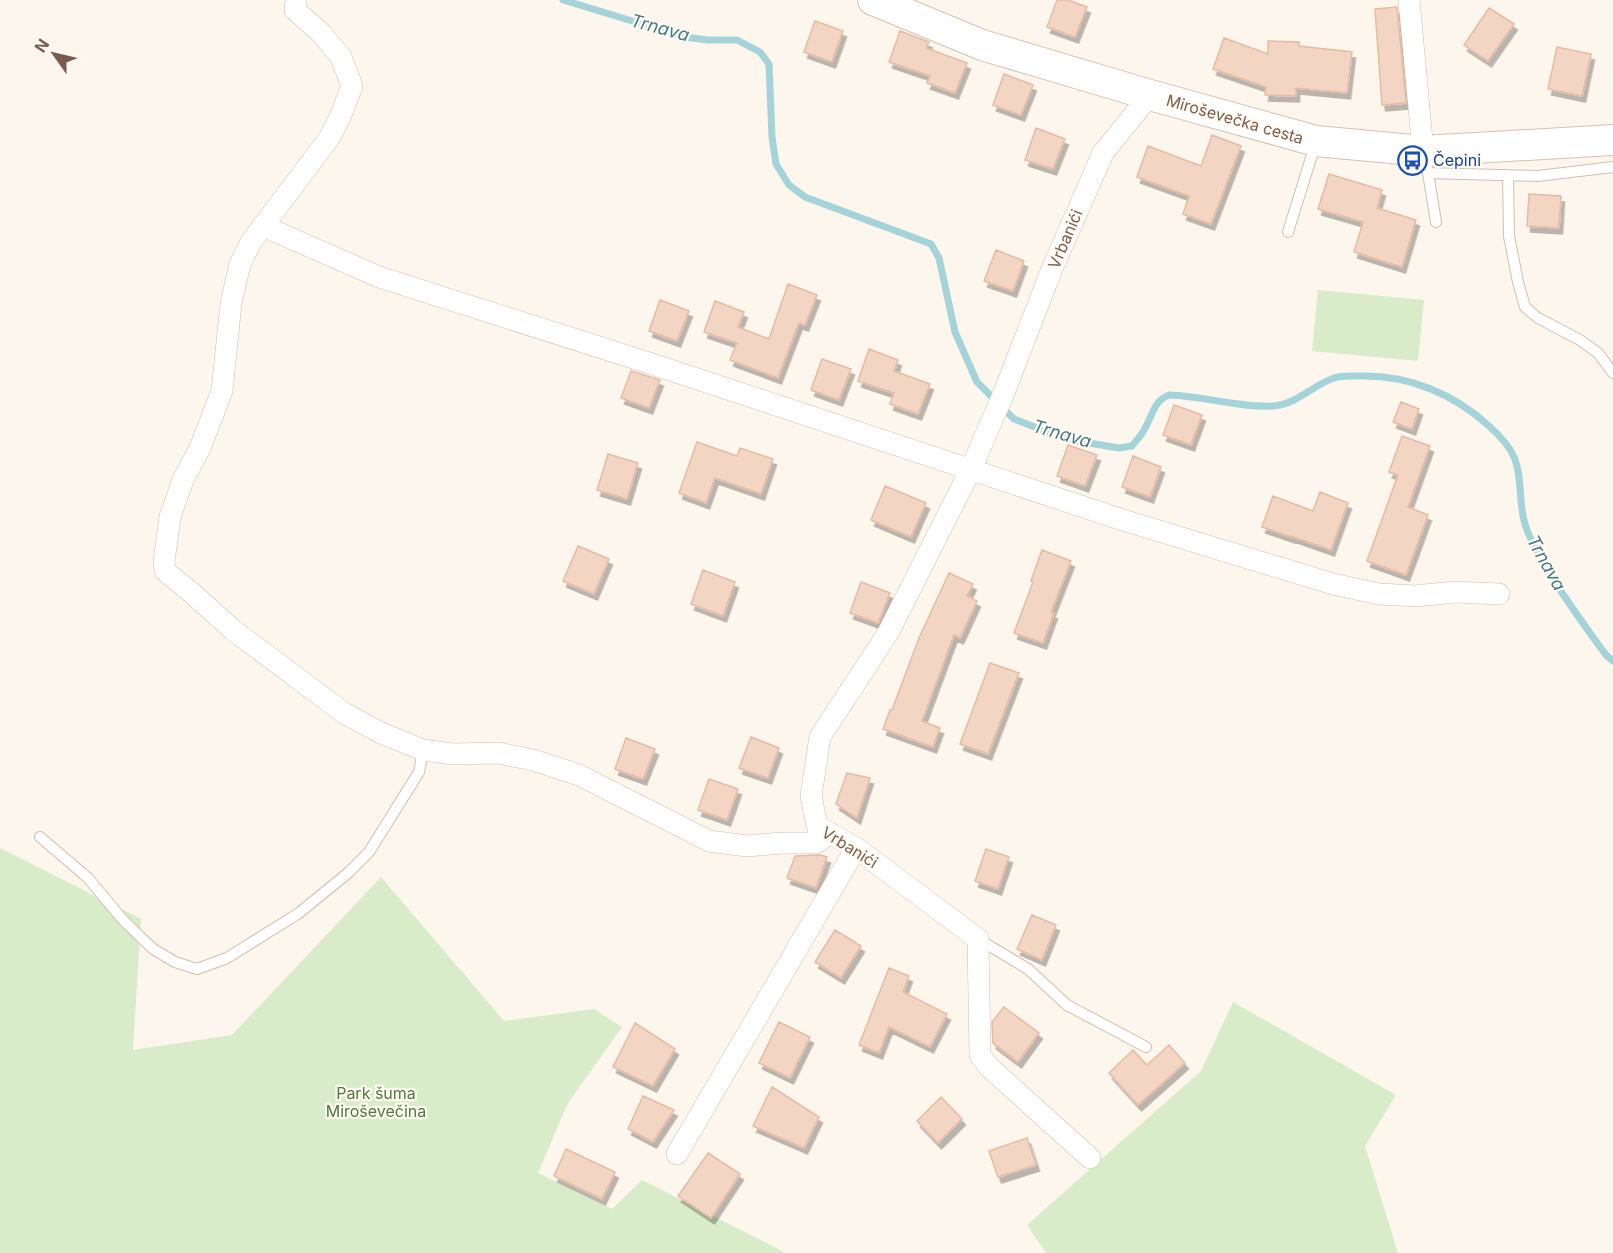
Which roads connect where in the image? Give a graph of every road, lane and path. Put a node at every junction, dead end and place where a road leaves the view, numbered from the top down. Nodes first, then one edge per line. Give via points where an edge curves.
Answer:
1 (296, 0) edge
2 (873, 0) edge
3 (1409, 0) edge
4 (1150, 95) junction
5 (1613, 140) edge
6 (1316, 141) junction
7 (1426, 162) junction
8 (1613, 167) edge
9 (1508, 175) junction
10 (1436, 222) dead end
11 (263, 226) junction
12 (1288, 232) dead end
13 (1613, 373) edge
14 (972, 469) junction
15 (1500, 594) dead end
16 (423, 750) junction
17 (830, 833) junction
18 (40, 837) dead end
19 (856, 848) junction
20 (978, 939) junction
21 (1146, 1047) dead end
22 (676, 1154) dead end
23 (1090, 1158) dead end

1 - 11 street via 295,10 340,57 352,86 330,137
2 - 4 main road, Miroševečka cesta via 982,45
3 - 7 street
4 - 6 main road, Miroševečka cesta
4 - 14 street, Vrbanići via 1103,153
5 - 7 main road, Miroševečka cesta
6 - 7 main road, Miroševečka cesta
6 - 12 lane
7 - 9 lane
7 - 10 lane
8 - 9 lane via 1538,176
9 - 13 lane via 1509,236 1525,307 1598,353
11 - 14 street via 380,277
11 - 16 street via 240,264 231,303 222,391 170,517 165,571 233,630 344,713
14 - 15 street via 1333,584 1380,594
14 - 17 street, Vrbanići via 888,633 820,737 810,796 817,826
16 - 17 street via 498,753 532,760 579,775 710,840 747,846 816,843
16 - 18 lane via 419,772 369,852 348,873 299,913 227,958 197,969 153,949 88,878
17 - 19 street, Vrbanići
19 - 20 street, Vrbanići
19 - 22 street
20 - 21 lane via 1029,969 1067,1005
20 - 23 street via 980,1055 988,1067

